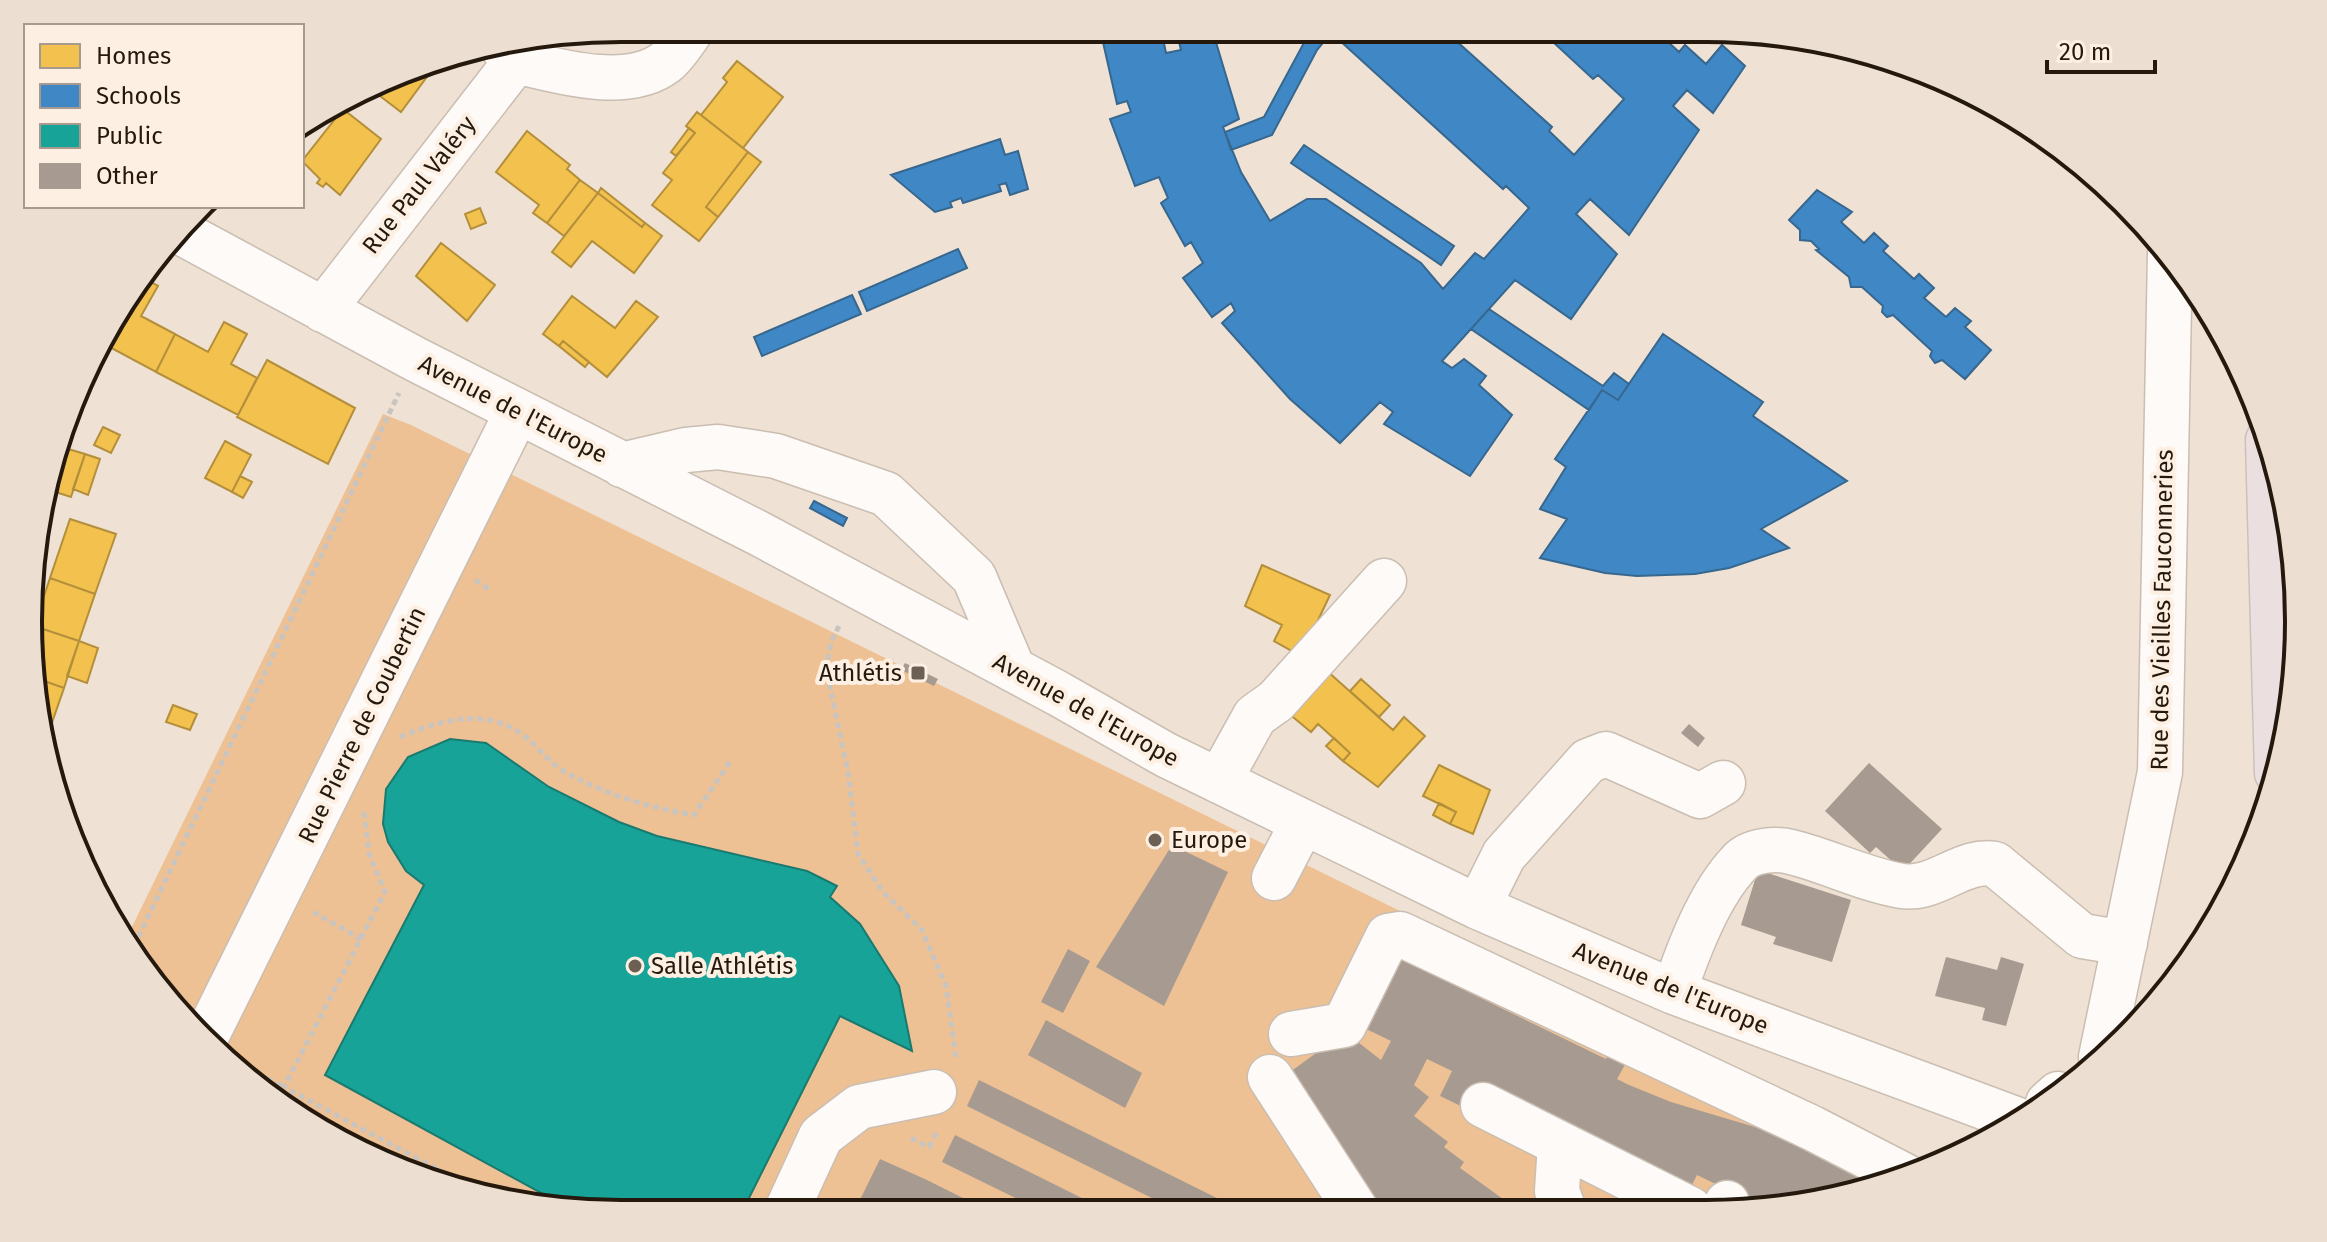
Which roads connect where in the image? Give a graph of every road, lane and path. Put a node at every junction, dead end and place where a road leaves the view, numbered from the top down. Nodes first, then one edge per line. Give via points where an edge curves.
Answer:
1 (682, 42) edge
2 (509, 54) edge
3 (188, 236) edge
4 (2170, 275) edge
5 (323, 310) junction
6 (415, 359) junction
7 (517, 412) junction
8 (622, 465) junction
9 (2269, 489) edge
10 (1384, 581) dead end
11 (839, 626) dead end
12 (1013, 669) junction
13 (2276, 724) edge
14 (394, 740) dead end
15 (732, 759) dead end
16 (1219, 781) junction
17 (1723, 783) dead end
18 (364, 803) dead end
19 (1303, 822) junction
20 (1274, 878) dead end
21 (278, 893) junction
22 (1478, 907) junction
23 (137, 939) edge
24 (361, 939) junction
25 (2125, 943) junction
26 (1674, 992) junction
27 (210, 1028) edge
28 (1291, 1034) dead end
29 (2105, 1040) edge
30 (1270, 1077) dead end
31 (267, 1079) edge
32 (284, 1087) junction
33 (945, 1095) junction
34 (1483, 1105) dead end
35 (2006, 1116) edge
36 (905, 1135) dead end
37 (1560, 1144) junction
38 (1892, 1169) edge
39 (439, 1170) edge
40 (792, 1200) edge
41 (1350, 1200) edge
42 (1560, 1200) edge
43 (1697, 1200) edge

1 - 2 street, Rue Paul Valéry via 665,63 626,77 583,77
2 - 5 street, Rue Paul Valéry
3 - 5 street, Avenue de l'Europe
4 - 25 street, Rue des Vieilles Fauconneries via 2160,772
5 - 6 street, Avenue de l'Europe
6 - 7 street, Avenue de l'Europe
6 - 23 path
7 - 8 street, Avenue de l'Europe
7 - 21 street, Rue Pierre de Coubertin
8 - 12 street, Avenue de l'Europe
8 - 12 street via 718,447 776,456 886,494 974,577
9 - 13 highway
10 - 16 street via 1276,701 1255,716
11 - 33 path via 826,668 848,772 858,854 883,892 922,930 946,986
12 - 16 street, Avenue de l'Europe
14 - 15 path via 463,718 498,720 562,771 610,793 694,815
16 - 19 street, Avenue de l'Europe
17 - 22 street via 1700,796 1606,754 1588,761 1504,855
18 - 24 path via 369,854 385,892
19 - 20 street
19 - 22 street, Avenue de l'Europe
21 - 24 path
21 - 27 street, Rue Pierre de Coubertin
22 - 26 street, Avenue de l'Europe
24 - 32 path
25 - 26 street via 2082,936 1995,864 1980,861 1929,883 1904,886 1788,851 1760,851 1740,860 1693,934
25 - 29 street, Rue des Vieilles Fauconneries
26 - 35 street, Avenue de l'Europe
28 - 38 street via 1344,1025 1388,936 1400,934
30 - 41 street
31 - 32 path
32 - 39 path
33 - 36 path via 929,1147
33 - 40 street via 859,1107 821,1136
34 - 37 street
37 - 42 street
37 - 43 street

